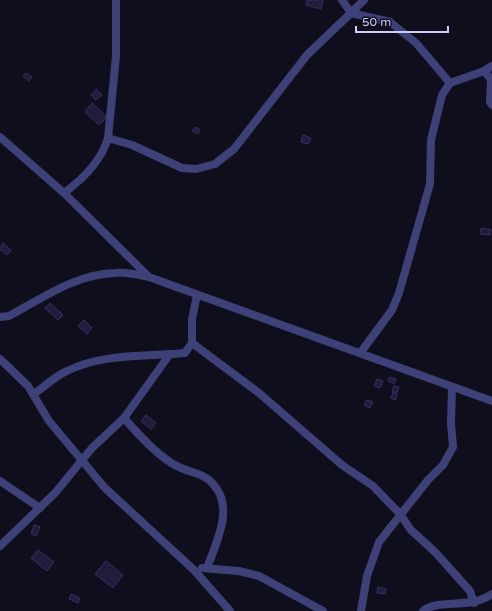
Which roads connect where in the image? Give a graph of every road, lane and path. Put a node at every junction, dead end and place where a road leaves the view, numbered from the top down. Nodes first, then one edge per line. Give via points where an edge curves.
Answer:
1 (116, 0) edge
2 (342, 0) edge
3 (364, 0) edge
4 (351, 13) junction
5 (492, 66) edge
6 (484, 71) junction
7 (492, 80) edge
8 (450, 83) junction
9 (492, 105) edge
10 (0, 137) edge
11 (108, 138) junction
12 (64, 193) junction
13 (149, 277) junction
14 (197, 295) junction
15 (0, 317) edge
16 (192, 343) junction
17 (361, 352) junction
18 (185, 353) junction
19 (207, 353) junction
20 (170, 354) junction
21 (0, 358) edge
22 (452, 387) junction
23 (34, 394) junction
24 (492, 401) edge
25 (124, 418) junction
26 (82, 460) junction
27 (0, 481) edge
28 (40, 508) junction
29 (400, 514) junction
30 (0, 546) edge
31 (207, 568) junction
32 (194, 570) junction
33 (492, 594) edge
34 (474, 603) junction
35 (230, 611) edge
36 (323, 611) edge
37 (362, 611) edge
38 (422, 611) edge

1 - 11 street via 116,56
2 - 4 street
3 - 4 street
4 - 8 street via 390,22 416,43
4 - 11 street via 307,55 234,149 215,164 196,169 182,168 132,145
5 - 6 street
6 - 7 street
6 - 8 street
7 - 9 street
8 - 17 street via 438,108 431,140 430,184 400,293 392,310
10 - 12 street
11 - 12 street via 104,150 82,180
12 - 13 street
13 - 14 street
13 - 15 street via 117,272 95,275 63,286 9,316
14 - 16 street via 192,319
14 - 17 street
16 - 18 street
16 - 19 street
17 - 22 street
18 - 19 street
18 - 20 street
19 - 29 street via 260,393 342,465 373,486
20 - 23 street via 91,362 66,371
20 - 25 street
21 - 23 street
22 - 24 street
22 - 29 street via 453,447 443,465
23 - 26 street via 67,446
25 - 26 street
25 - 31 street via 143,441 180,468 213,483 221,496 224,508 220,529
26 - 28 street
26 - 32 street via 104,488
27 - 28 street
28 - 30 street
29 - 34 street via 411,530 470,591
29 - 37 street via 379,542 367,576
31 - 32 street
31 - 36 street via 259,576
32 - 35 street
33 - 34 street
34 - 38 street via 432,606

